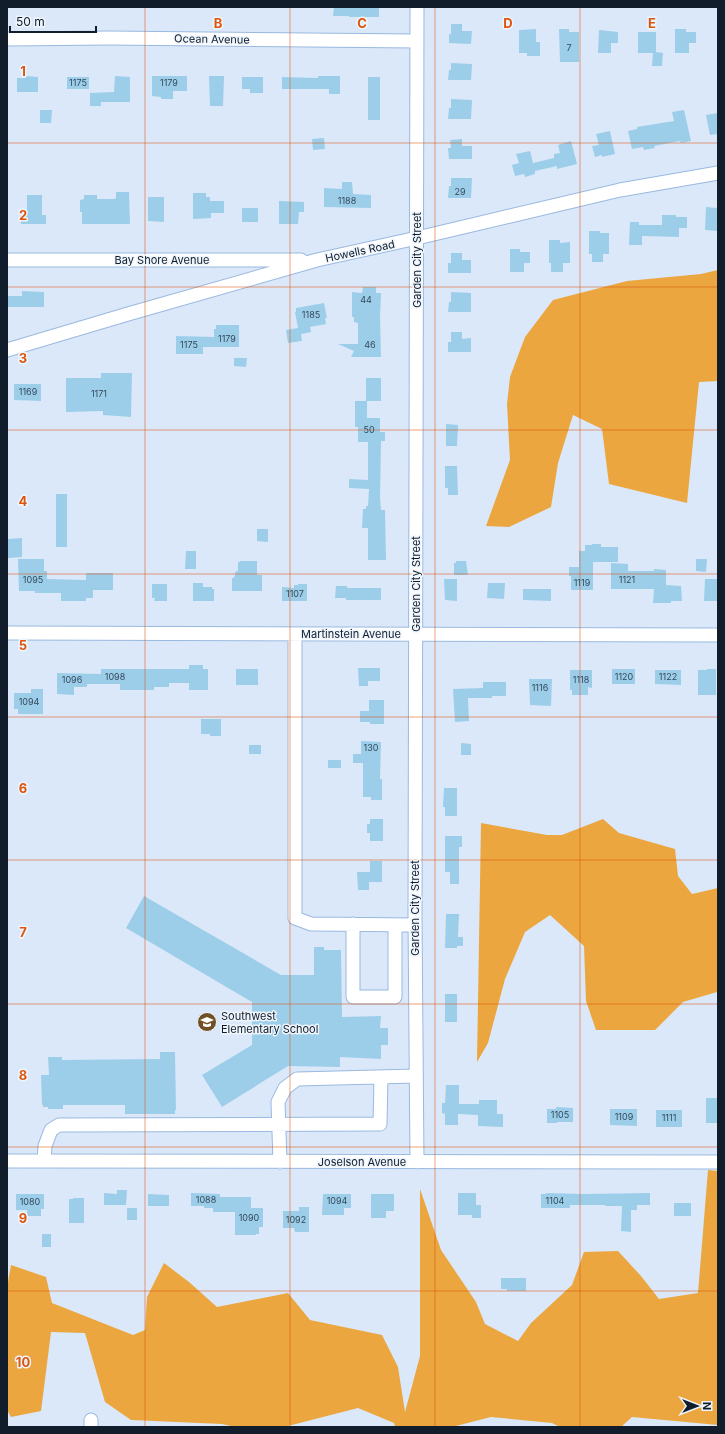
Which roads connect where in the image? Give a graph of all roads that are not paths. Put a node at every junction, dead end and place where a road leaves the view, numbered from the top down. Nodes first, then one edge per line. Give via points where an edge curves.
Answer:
1 (417, 7) edge
2 (7, 39) edge
3 (416, 41) junction
4 (718, 173) edge
5 (417, 238) junction
6 (7, 260) edge
7 (317, 260) junction
8 (7, 350) edge
9 (7, 633) edge
10 (295, 634) junction
11 (416, 634) junction
12 (718, 635) edge
13 (353, 924) junction
14 (395, 925) junction
15 (415, 925) junction
16 (416, 1076) junction
17 (381, 1077) junction
18 (279, 1124) junction
19 (7, 1161) edge
20 (44, 1161) junction
21 (280, 1162) junction
22 (417, 1162) junction
23 (718, 1162) edge

1 - 3 street, Garden City Street
2 - 3 street, Ocean Avenue
3 - 5 street, Garden City Street
4 - 5 street, Howells Road via 620,190
5 - 7 street, Howells Road
5 - 11 street, Garden City Street
6 - 7 street, Bay Shore Avenue
7 - 8 street, Howells Road
9 - 10 street, Martinstein Avenue
10 - 11 street, Martinstein Avenue
10 - 13 street via 295,918 311,924
11 - 12 street, Martinstein Avenue
11 - 15 street, Garden City Street
13 - 14 street
13 - 14 street via 353,998 395,998
14 - 15 street
15 - 16 street, Garden City Street
16 - 17 street
16 - 22 street, Garden City Street
17 - 18 street via 298,1080 285,1088 278,1102
17 - 18 street via 380,1124
18 - 20 street via 59,1125 51,1130 45,1146
18 - 21 street
19 - 20 street, Joselson Avenue
20 - 21 street, Joselson Avenue
21 - 22 street, Joselson Avenue
22 - 23 street, Joselson Avenue

